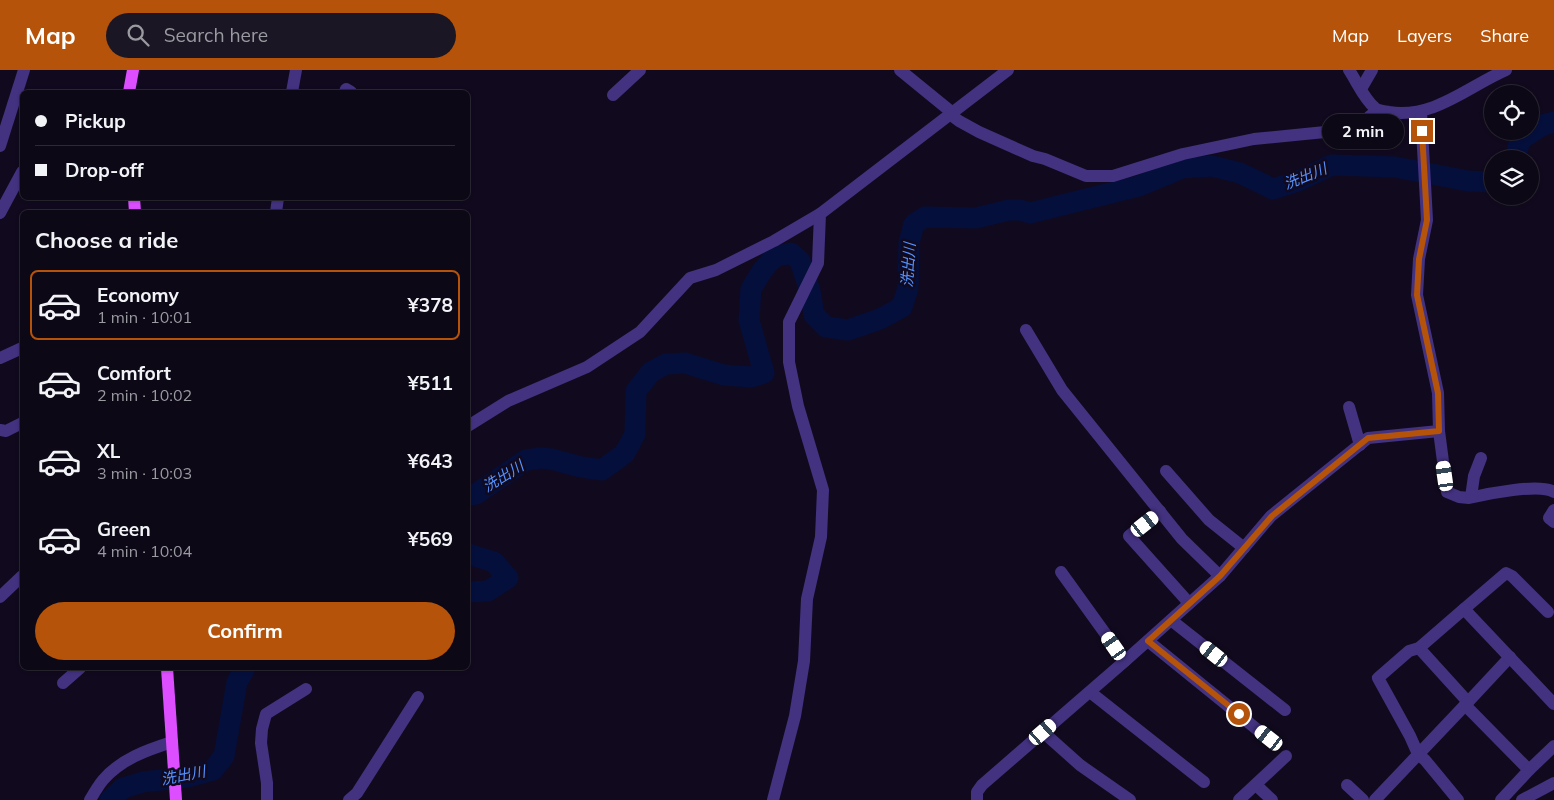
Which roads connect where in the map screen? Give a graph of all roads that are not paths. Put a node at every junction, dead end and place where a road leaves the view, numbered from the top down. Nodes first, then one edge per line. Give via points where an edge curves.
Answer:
1 (24, 70) edge
2 (133, 70) edge
3 (296, 70) edge
4 (640, 70) edge
5 (900, 70) edge
6 (1008, 70) edge
7 (1349, 70) edge
8 (1372, 70) edge
9 (1501, 71) edge
10 (1361, 89) junction
11 (129, 90) edge
12 (292, 90) edge
13 (613, 94) dead end
14 (1376, 110) junction
15 (1421, 112) junction
16 (951, 115) junction
17 (0, 146) edge
18 (20, 176) edge
19 (0, 213) edge
20 (820, 214) junction
21 (1026, 330) dead end
22 (20, 349) edge
23 (0, 358) edge
24 (1349, 407) dead end
25 (20, 424) edge
26 (470, 425) edge
27 (0, 430) edge
28 (1439, 431) junction
29 (1360, 444) junction
30 (1482, 458) dead end
31 (1166, 472) dead end
32 (1554, 492) edge
33 (1471, 497) junction
34 (1554, 510) edge
35 (1160, 511) junction
36 (1554, 522) edge
37 (1244, 548) junction
38 (1061, 572) dead end
39 (1220, 576) junction
40 (20, 578) edge
41 (0, 597) edge
42 (1190, 604) junction
43 (1464, 609) junction
44 (1548, 612) dead end
45 (1171, 620) junction
46 (1148, 641) junction
47 (1419, 648) junction
48 (1510, 657) junction
49 (1125, 662) junction
50 (78, 670) edge
51 (167, 670) edge
52 (63, 683) dead end
53 (306, 689) dead end
54 (1090, 692) junction
55 (418, 697) dead end
56 (1466, 703) junction
57 (1554, 704) edge
58 (1285, 710) dead end
59 (1043, 732) junction
60 (1269, 738) dead end
61 (1554, 746) edge
62 (173, 747) junction
63 (1418, 754) junction
64 (1286, 756) dead end
65 (1529, 770) junction
66 (1204, 782) dead end
67 (1554, 783) edge
68 (1256, 785) junction
69 (1347, 785) dead end
70 (90, 800) edge
71 (176, 800) edge
72 (267, 800) edge
73 (349, 800) edge
74 (773, 800) edge
75 (977, 800) edge
76 (1130, 800) edge
77 (1239, 800) edge
78 (1272, 800) edge
79 (1363, 800) edge
80 (1375, 800) edge
81 (1458, 800) edge
82 (1501, 800) edge
83 (1522, 800) edge

1 - 17 street
2 - 11 main road
3 - 12 street
4 - 13 street
5 - 16 street
6 - 16 street
7 - 10 street
8 - 10 street
9 - 15 street
10 - 14 street
14 - 15 street
14 - 16 street via 1355,129 1254,139 1183,154 1113,176 1086,176 979,132
15 - 28 street via 1427,220 1419,259 1417,295 1438,393
16 - 20 street
18 - 19 street
20 - 26 street via 724,266 690,278 640,332 618,347 587,367 508,401
20 - 74 street via 818,263 789,322 789,362 798,406 823,490 820,537 807,599 804,661 795,716
21 - 35 street via 1062,390
22 - 23 street
24 - 29 street
25 - 27 street via 6,431
28 - 29 street via 1368,438
28 - 33 street via 1447,492
29 - 37 street via 1272,516
30 - 33 street via 1474,476
31 - 37 street via 1210,520
32 - 33 street via 1534,488
34 - 36 street via 1549,518
35 - 39 street via 1182,539
35 - 42 street via 1129,536
37 - 39 street
38 - 49 street
39 - 42 street
40 - 41 street
42 - 45 street
43 - 44 street via 1506,573
43 - 47 street
43 - 48 street
45 - 46 street
45 - 58 street
46 - 49 street
46 - 60 street
47 - 56 street
47 - 63 street via 1409,651 1378,678
48 - 56 street
48 - 57 street
49 - 54 street
50 - 52 street
51 - 62 main road
53 - 72 street via 266,714 261,743
54 - 59 street
54 - 66 street
55 - 73 street
56 - 63 street
56 - 65 street
59 - 75 street via 982,785 977,792
59 - 76 street via 1080,765
61 - 65 street
62 - 70 street via 146,750 118,766 103,780
62 - 71 main road
63 - 80 street
63 - 81 street
64 - 68 street
65 - 82 street
67 - 83 street
68 - 77 street
68 - 78 street
69 - 79 street

